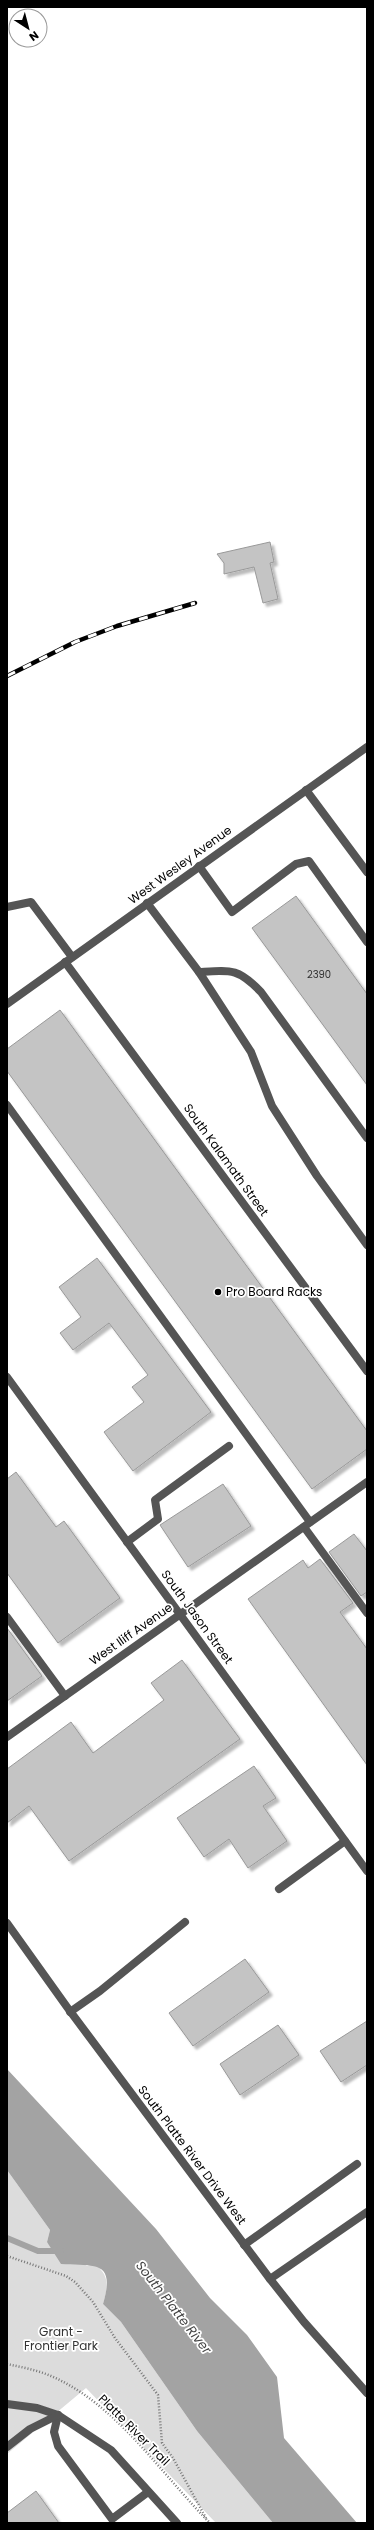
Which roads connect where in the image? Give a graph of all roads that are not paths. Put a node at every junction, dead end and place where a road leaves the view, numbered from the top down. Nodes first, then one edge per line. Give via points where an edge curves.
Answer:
1 (367, 747) edge
2 (306, 790) junction
3 (199, 866) junction
4 (367, 872) edge
5 (147, 903) junction
6 (7, 907) edge
7 (367, 942) edge
8 (68, 960) junction
9 (199, 972) junction
10 (7, 1004) edge
11 (7, 1105) edge
12 (367, 1138) edge
13 (367, 1245) edge
14 (367, 1371) edge
15 (7, 1377) edge
16 (229, 1446) dead end
17 (367, 1482) edge
18 (307, 1524) junction
19 (127, 1542) junction
20 (367, 1613) edge
21 (180, 1614) junction
22 (7, 1617) edge
23 (64, 1696) junction
24 (7, 1737) edge
25 (345, 1841) junction
26 (367, 1871) edge
27 (279, 1889) dead end
28 (185, 1922) dead end
29 (7, 1923) edge
30 (70, 2012) junction
31 (357, 2164) dead end
32 (367, 2212) edge
33 (244, 2245) junction
34 (270, 2279) junction
35 (367, 2393) edge
36 (7, 2404) edge
37 (58, 2415) junction
38 (7, 2447) edge
39 (148, 2492) junction
40 (177, 2523) edge

1 - 2 street, West Wesley Avenue
2 - 3 street, West Wesley Avenue
2 - 4 street
3 - 5 street, West Wesley Avenue
3 - 7 street via 232,912 296,864 309,861
5 - 8 street, West Wesley Avenue
5 - 9 street
6 - 8 street, South Kalamath Street via 31,902
8 - 10 street, West Wesley Avenue
8 - 14 street, South Kalamath Street
9 - 12 street via 225,970 246,976 261,992
9 - 13 street via 251,1052 272,1106 317,1176
11 - 18 street
15 - 19 street, South Jason Street
16 - 19 street via 155,1500 158,1519
17 - 18 street, West Iliff Avenue
18 - 20 street
18 - 21 street, West Iliff Avenue
19 - 21 street, South Jason Street
21 - 23 street, West Iliff Avenue
21 - 25 street, South Jason Street
22 - 23 street
23 - 24 street, West Iliff Avenue
25 - 26 street, South Jason Street
25 - 27 street
28 - 30 street
29 - 30 street, South Platte River Drive West
30 - 33 street, South Platte River Drive West
31 - 33 street
32 - 34 street
33 - 34 street, South Platte River Drive West
34 - 35 street, South Platte River Drive West
36 - 37 street via 37,2408
37 - 38 street via 30,2429
37 - 39 street via 111,2450
37 - 39 street via 54,2432 58,2446 112,2519
39 - 40 street

